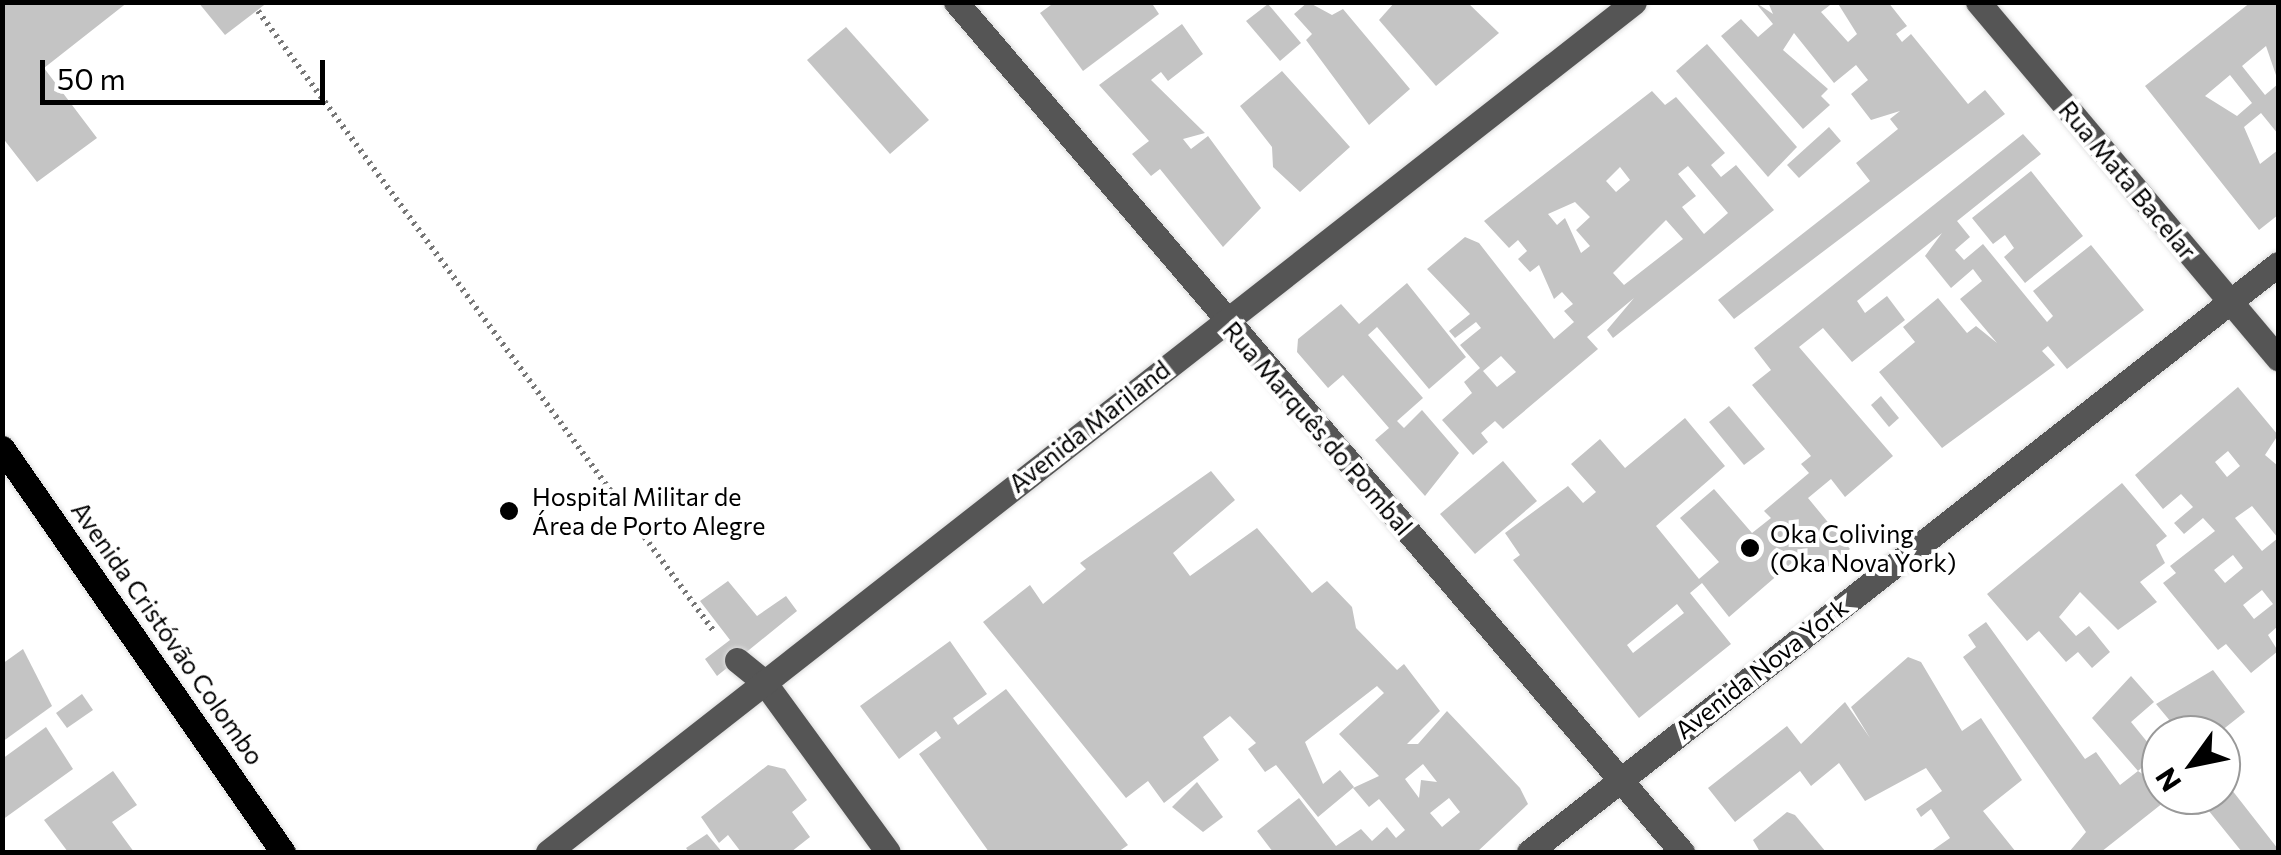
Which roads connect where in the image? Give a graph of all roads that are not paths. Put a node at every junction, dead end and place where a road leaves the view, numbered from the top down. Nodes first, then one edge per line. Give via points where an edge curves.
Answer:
1 (956, 2) edge
2 (1634, 2) edge
3 (1978, 2) edge
4 (2278, 264) edge
5 (2231, 302) junction
6 (1224, 320) junction
7 (2278, 358) edge
8 (2, 448) edge
9 (737, 660) dead end
10 (764, 682) junction
11 (1618, 779) junction
12 (283, 852) edge
13 (548, 852) edge
14 (888, 852) edge
15 (1529, 852) edge
16 (1682, 852) edge

1 - 6 street, Rua Marquês do Pombal
2 - 6 street, Avenida Mariland
3 - 5 street, Rua Mata Bacelar
4 - 5 street, Avenida Nova York
5 - 7 street, Rua Mata Bacelar
5 - 11 street, Avenida Nova York
6 - 10 street, Avenida Mariland
6 - 11 street, Rua Marquês do Pombal
8 - 12 main road, Avenida Cristóvão Colombo
9 - 10 street
10 - 13 street, Avenida Mariland
10 - 14 street
11 - 15 street, Avenida Nova York
11 - 16 street, Rua Marquês do Pombal

